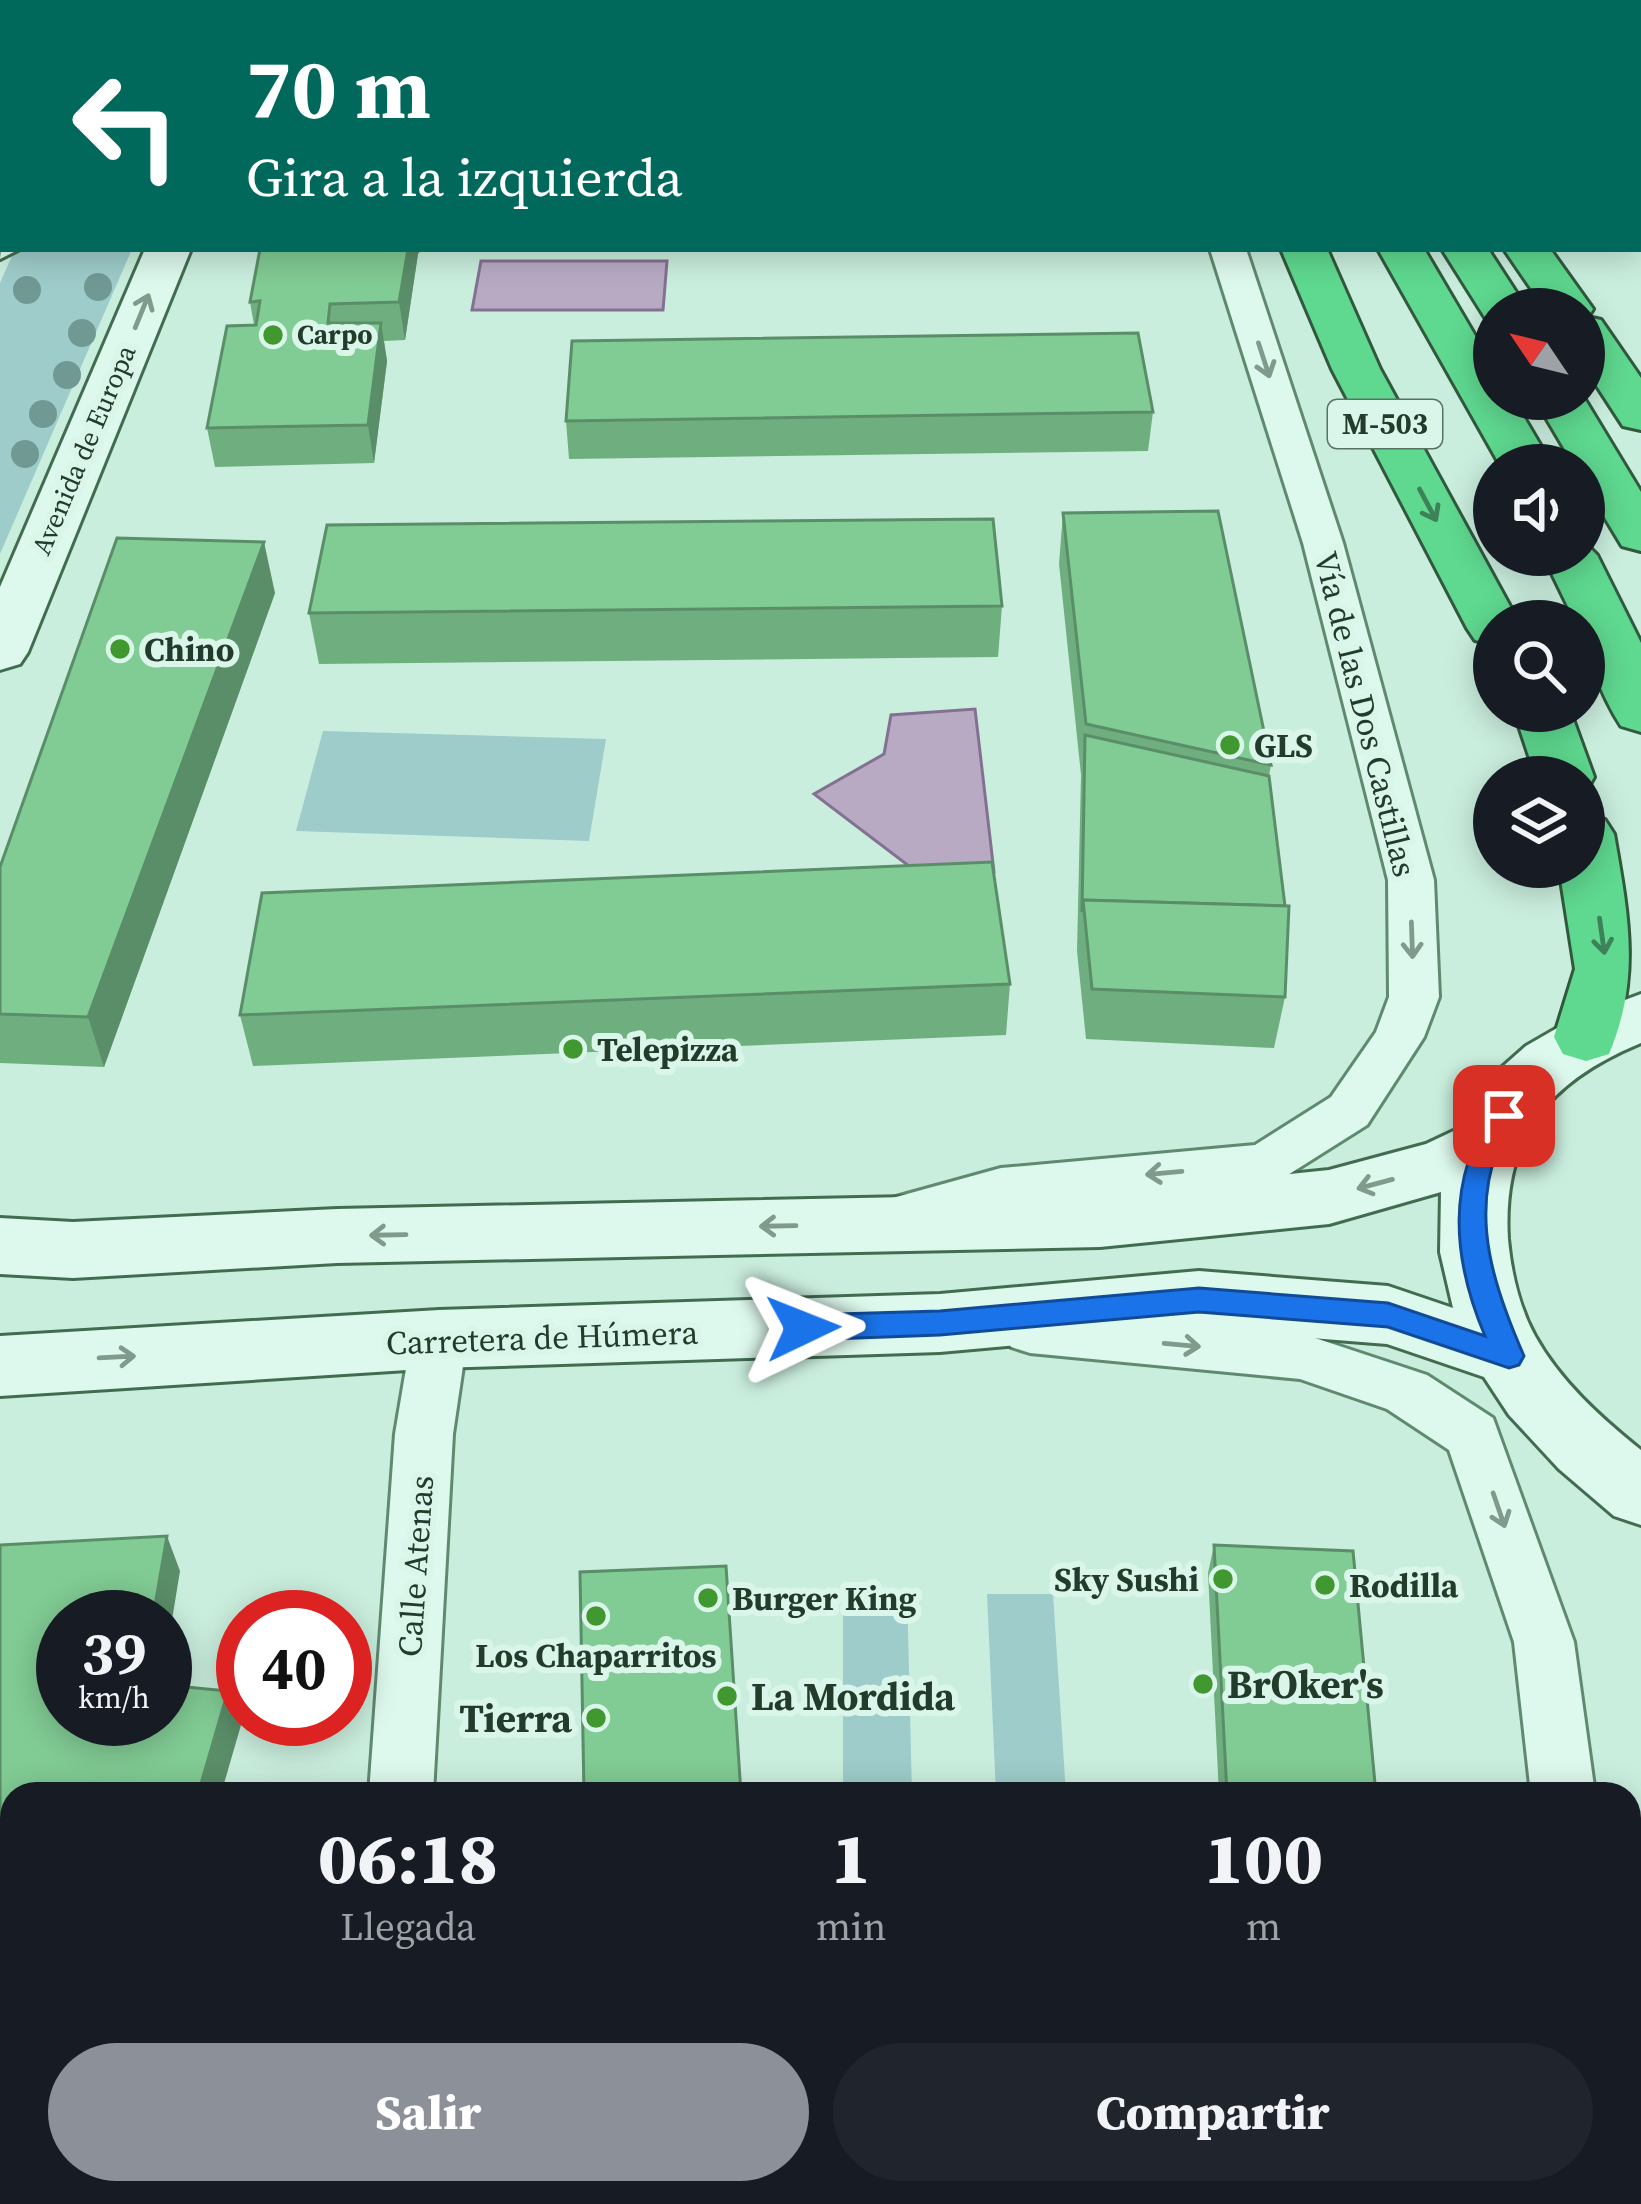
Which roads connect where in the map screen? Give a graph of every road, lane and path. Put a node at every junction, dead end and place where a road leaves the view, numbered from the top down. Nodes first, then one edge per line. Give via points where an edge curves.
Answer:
1 (167, 252) edge
2 (1229, 252) edge
3 (1305, 252) edge
4 (1403, 252) edge
5 (1467, 252) edge
6 (1529, 252) edge
7 (1490, 288) edge
8 (1554, 288) edge
9 (1605, 361) edge
10 (1641, 415) edge
11 (1573, 420) edge
12 (1514, 444) edge
13 (1641, 535) edge
14 (1580, 576) edge
15 (1479, 600) edge
16 (0, 652) edge
17 (1641, 713) edge
18 (1593, 888) edge
19 (1614, 1027) edge
20 (1485, 1145) junction
21 (873, 1223) junction
22 (0, 1246) edge
23 (940, 1323) junction
24 (439, 1339) junction
25 (1509, 1356) junction
26 (0, 1366) edge
27 (1641, 1493) edge
28 (402, 1782) edge
29 (1562, 1782) edge

16 -> 1 street, Avenida de Europa
2 -> 21 street, Vía de las Dos Castillas via 1323,543 1411,880 1414,997 1399,1037 1349,1111 1265,1164 1001,1188
3 -> 15 highway, M-503 via 1356,369
4 - 12 highway, M-503
5 - 7 highway
6 - 8 highway
9 - 10 highway
11 - 13 highway
14 - 17 highway
18 -> 19 highway
19 - 20 street via 1523,1086
20 -> 21 street via 1445,1165 1329,1197 1100,1220
20 - 25 street via 1470,1212 1480,1288
21 -> 22 street
23 - 24 street, Carretera de Húmera
23 - 25 street, Carretera de Húmera via 1199,1300 1388,1315
23 -> 29 street via 1300,1355 1407,1392 1473,1435 1544,1642
26 -> 24 street, Carretera de Húmera
24 - 28 street, Calle Atenas via 424,1434
25 - 27 street via 1584,1450

